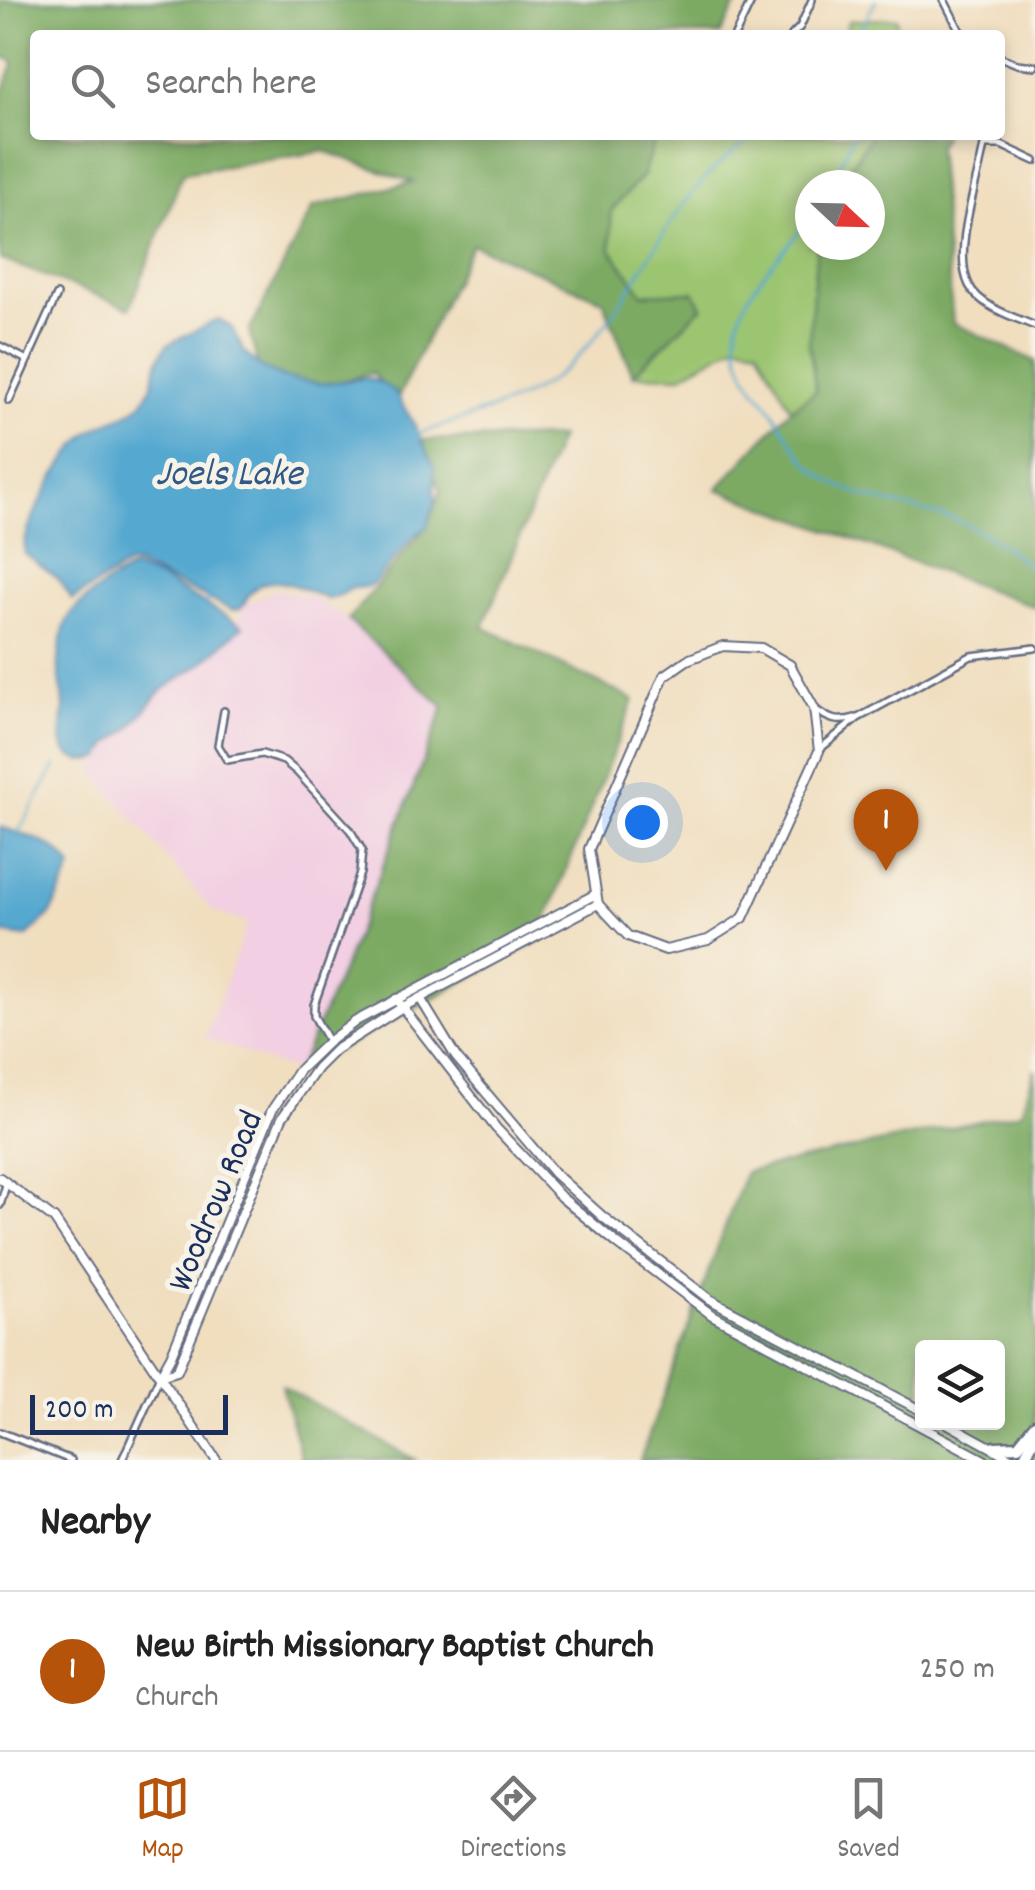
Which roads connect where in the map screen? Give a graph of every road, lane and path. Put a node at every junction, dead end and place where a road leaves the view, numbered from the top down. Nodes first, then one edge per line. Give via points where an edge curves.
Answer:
1 (752, 0) edge
2 (812, 0) edge
3 (944, 0) edge
4 (737, 30) edge
5 (796, 30) edge
6 (959, 30) edge
7 (1005, 59) edge
8 (1035, 66) edge
9 (1035, 161) edge
10 (57, 296) dead end
11 (1035, 326) edge
12 (0, 346) edge
13 (27, 360) junction
14 (9, 401) dead end
15 (1035, 648) edge
16 (814, 708) junction
17 (224, 712) dead end
18 (858, 718) junction
19 (819, 751) junction
20 (597, 900) junction
21 (418, 994) junction
22 (396, 999) junction
23 (401, 1008) junction
24 (328, 1042) junction
25 (335, 1050) junction
26 (3, 1182) edge
27 (0, 1205) edge
28 (160, 1376) junction
29 (915, 1407) edge
30 (1035, 1426) edge
31 (961, 1430) edge
32 (0, 1432) edge
33 (1035, 1436) edge
34 (994, 1447) junction
35 (72, 1460) edge
36 (122, 1460) edge
37 (216, 1460) edge
38 (984, 1460) edge
39 (1014, 1460) edge
40 (1023, 1460) edge

1 - 4 street
2 - 5 street
3 - 6 street
7 - 8 street
9 - 11 street via 1001,144 984,144 963,260 969,286 981,298
10 - 13 street
12 - 13 street
13 - 14 street
15 - 18 street via 970,656
16 - 18 street via 827,719
16 - 19 street
16 - 20 street via 790,665 761,648 723,646 664,676 589,849
17 - 24 street via 218,745 226,760 262,754 284,761 362,850 314,1005
18 - 19 street
19 - 20 street via 743,918 708,940 666,950 628,936
20 - 21 street, Woodrow Road
21 - 22 street, Woodrow Road
21 - 23 street, Woodrow Road
21 - 29 street via 456,1057 554,1173 602,1216 709,1299
22 - 23 street
22 - 24 street, Woodrow Road
23 - 25 street, Woodrow Road
23 - 38 street via 496,1128 618,1244 712,1315
24 - 25 street
24 - 28 street, Woodrow Road via 272,1110
25 - 28 street, Woodrow Road via 282,1118 177,1371
26 - 27 street
26 - 28 street via 54,1219
28 - 36 street, Woodrow Road
28 - 37 street
30 - 34 highway via 1023,1443
31 - 34 street
32 - 35 street
33 - 40 highway
34 - 39 street

